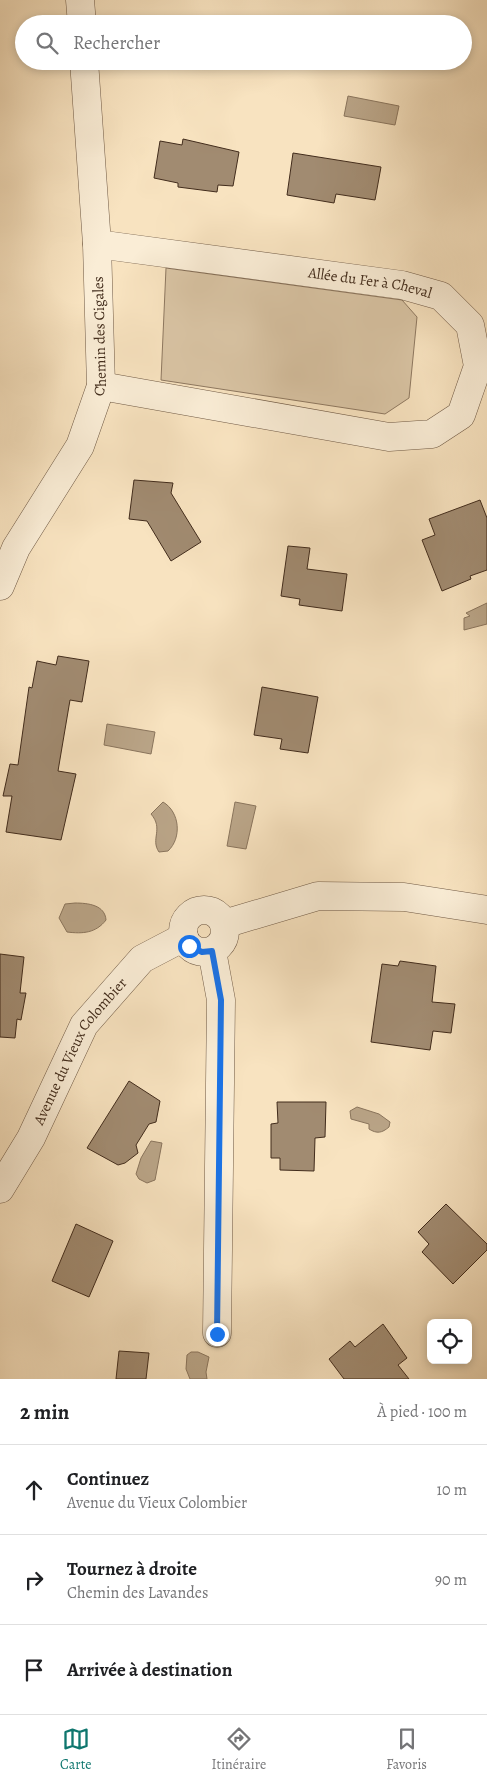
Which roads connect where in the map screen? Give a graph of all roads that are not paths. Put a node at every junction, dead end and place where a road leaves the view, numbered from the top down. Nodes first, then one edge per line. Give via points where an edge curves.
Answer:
1 (80, 0) edge
2 (81, 15) edge
3 (85, 70) edge
4 (97, 244) junction
5 (100, 386) junction
6 (0, 586) edge
7 (487, 910) edge
8 (224, 924) junction
9 (184, 937) junction
10 (212, 951) junction
11 (0, 1189) edge
12 (217, 1334) dead end

1 - 2 street
3 - 4 street, Chemin des Cigales
4 - 5 street, Chemin des Cigales
4 - 5 street, Allée du Fer à Cheval via 402,285 441,296 470,325 478,366 461,415 432,434 389,437
5 - 6 street, Chemin des Cigales via 80,446 16,548
7 - 8 street via 404,897 318,896
8 - 9 street via 220,917 209,911 196,912 186,921
8 - 10 street via 224,938
9 - 10 street via 194,950
9 - 11 street, Avenue du Vieux Colombier via 142,959 84,1025 32,1138
10 - 12 street via 221,1000

